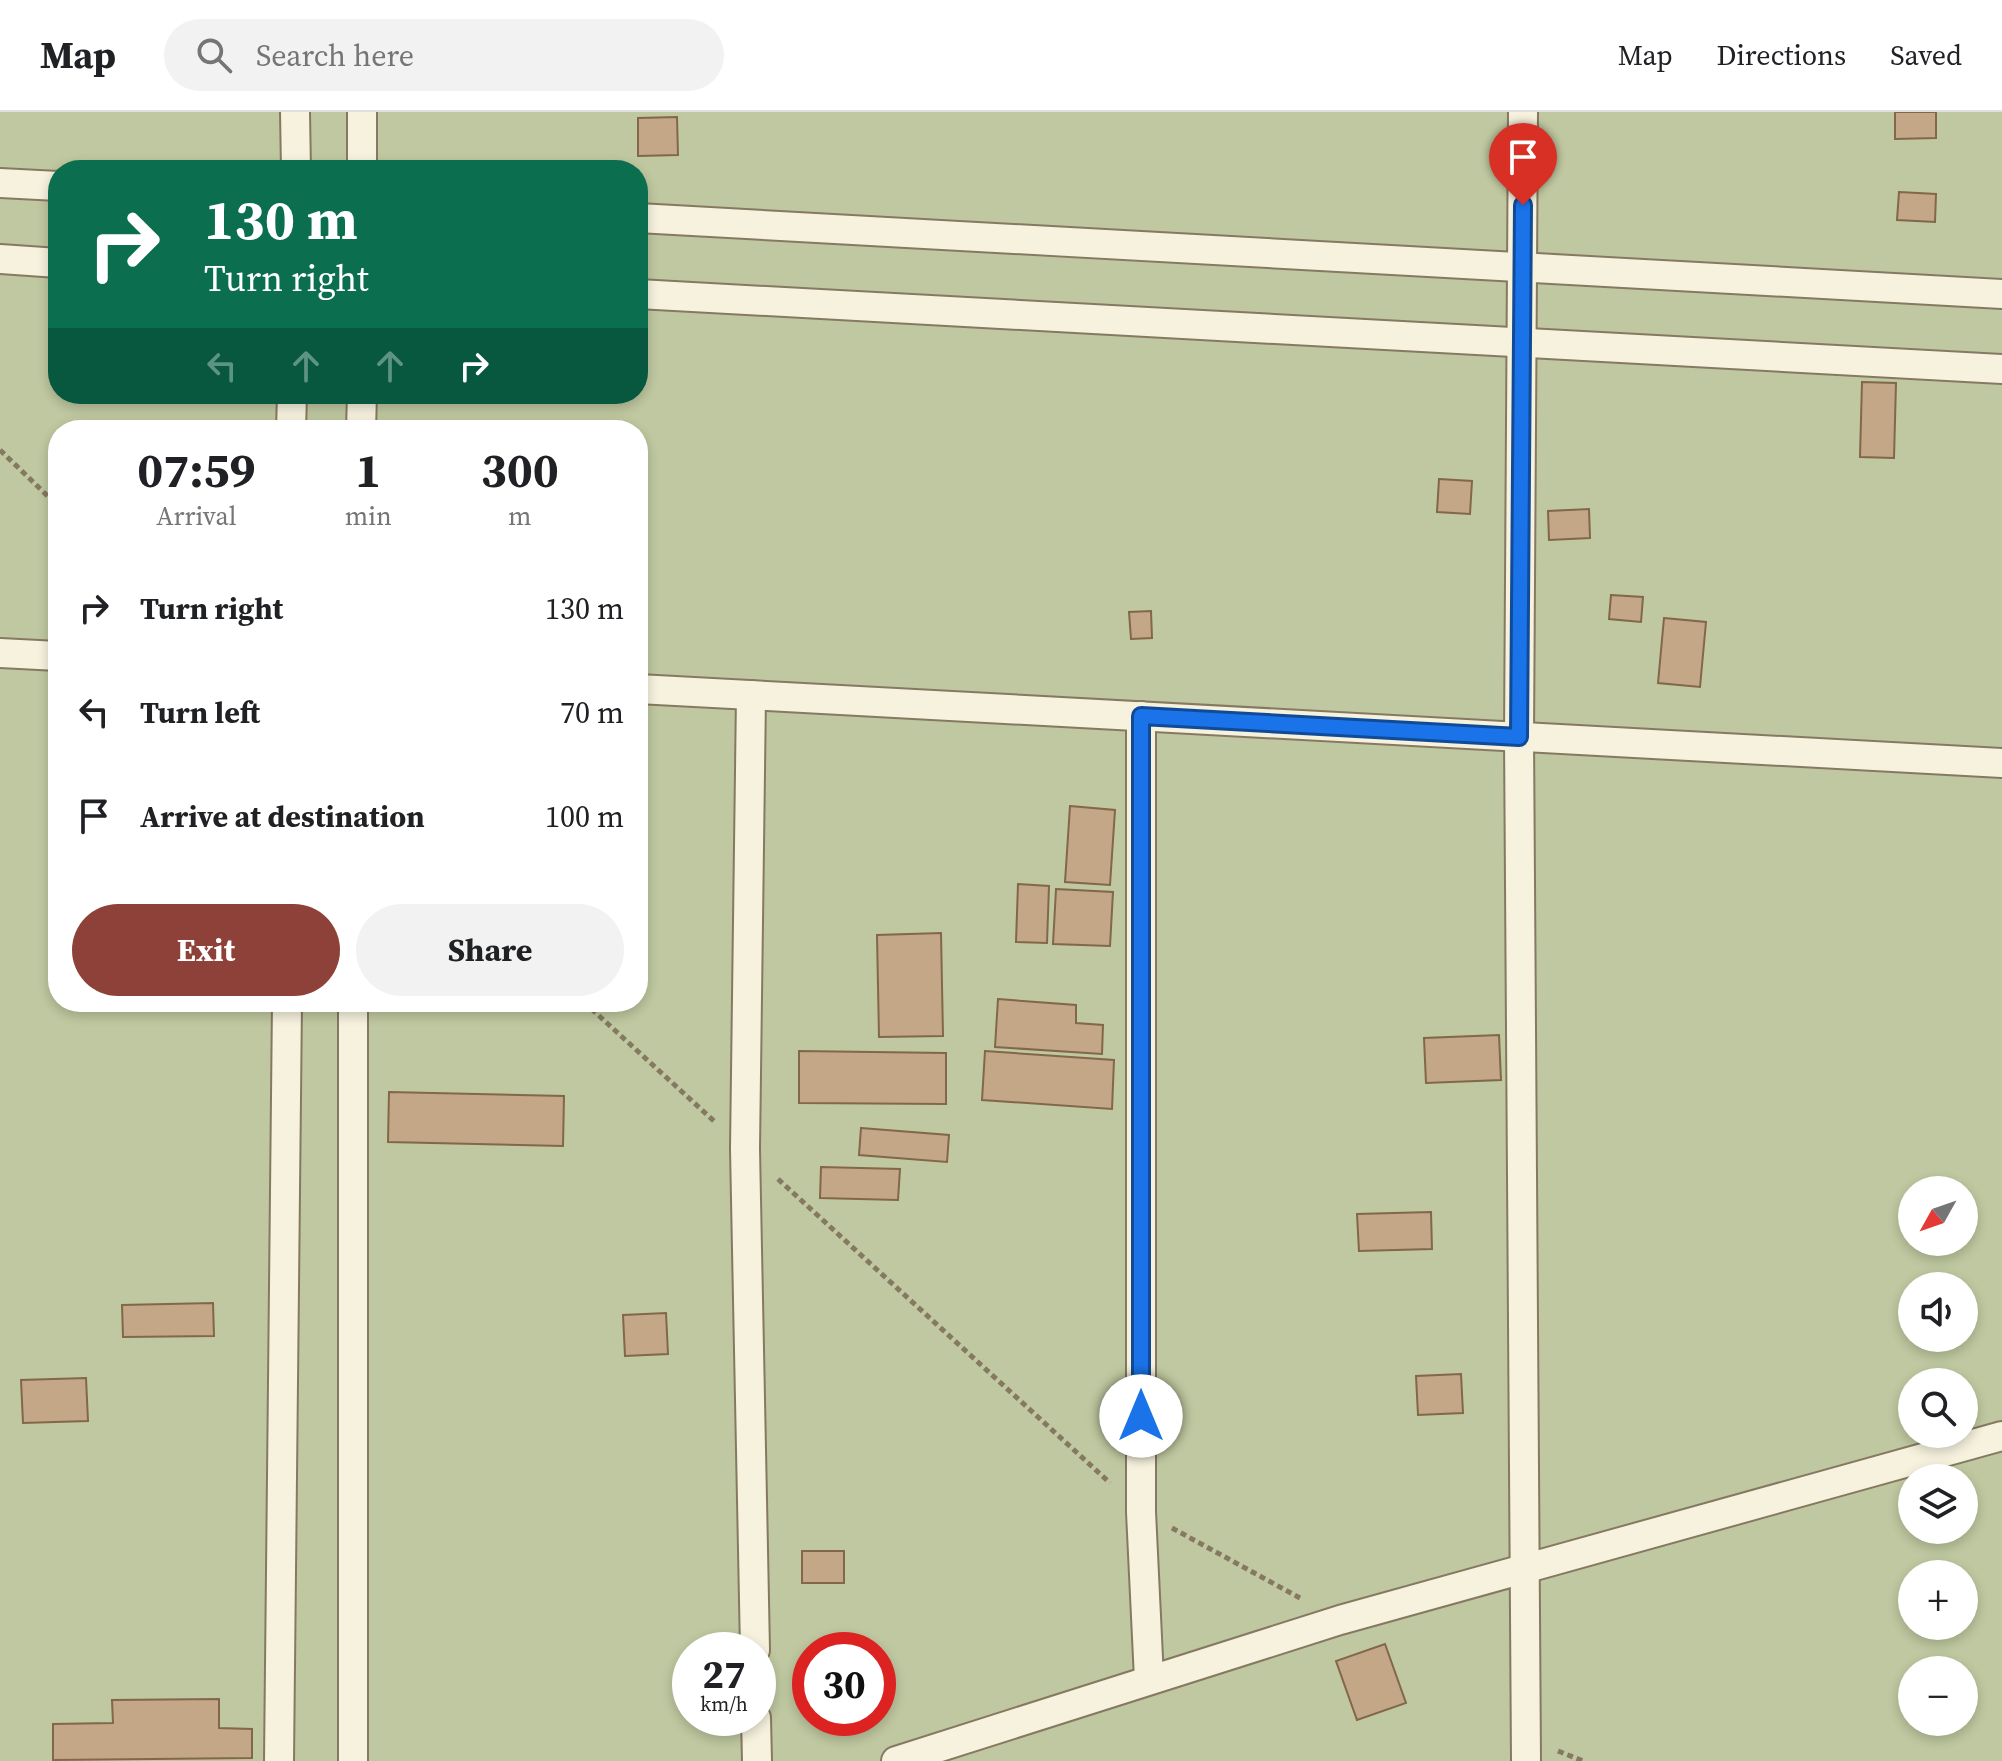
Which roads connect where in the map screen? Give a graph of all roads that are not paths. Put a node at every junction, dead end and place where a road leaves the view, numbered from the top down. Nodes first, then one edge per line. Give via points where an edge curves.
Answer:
1 (295, 112) edge
2 (362, 112) edge
3 (1523, 112) edge
4 (296, 160) edge
5 (362, 160) edge
6 (0, 183) edge
7 (48, 185) edge
8 (648, 219) edge
9 (0, 259) edge
10 (48, 262) edge
11 (1522, 267) junction
12 (2002, 294) edge
13 (648, 295) edge
14 (1522, 342) junction
15 (2002, 369) edge
16 (0, 653) edge
17 (48, 655) edge
18 (648, 690) edge
19 (751, 695) junction
20 (1141, 716) junction
21 (1519, 737) junction
22 (2002, 763) edge
23 (287, 1012) edge
24 (353, 1012) edge
25 (2002, 1436) edge
26 (1523, 1568) junction
27 (755, 1632) edge
28 (1149, 1679) junction
29 (756, 1736) edge
30 (279, 1761) edge
31 (353, 1761) edge
32 (757, 1761) edge
33 (896, 1761) edge
34 (1526, 1761) edge

1 - 4 street
2 - 5 street
3 - 11 street
6 - 7 street
8 - 11 street
9 - 10 street
11 - 12 street
11 - 14 street
13 - 14 street
14 - 15 street
14 - 21 street
16 - 17 street
18 - 19 street
19 - 20 street
19 - 27 street via 745,1149
20 - 21 street
20 - 28 street via 1141,1512
21 - 22 street
21 - 26 street
23 - 30 street
24 - 31 street
25 - 26 street
26 - 28 street
26 - 34 street
28 - 33 street
29 - 32 street

